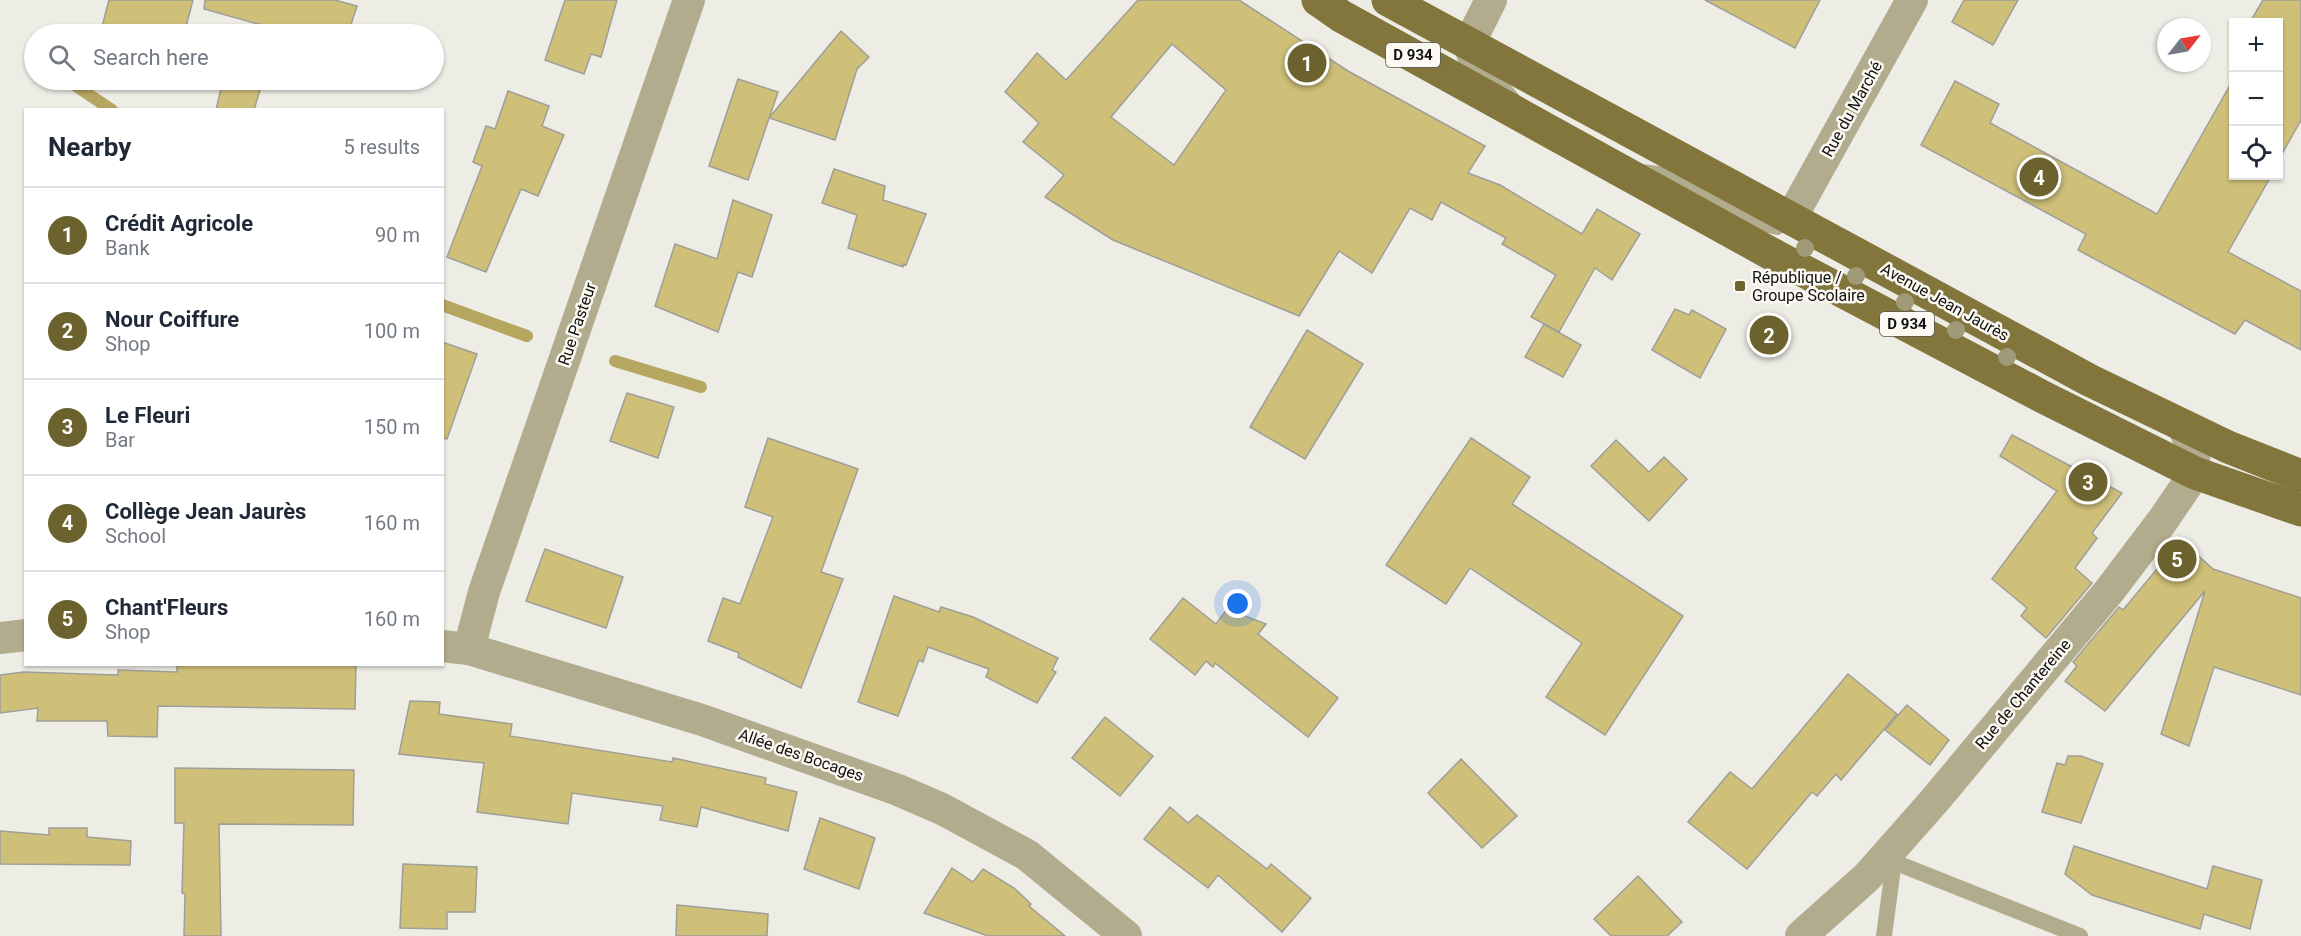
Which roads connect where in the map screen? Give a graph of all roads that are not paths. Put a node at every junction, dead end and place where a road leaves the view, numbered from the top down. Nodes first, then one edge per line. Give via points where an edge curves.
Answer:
1 (689, 0) edge
2 (1318, 0) edge
3 (1388, 0) edge
4 (1491, 0) edge
5 (1912, 0) edge
6 (1469, 44) junction
7 (1509, 108) junction
8 (1622, 170) junction
9 (1791, 218) junction
10 (2183, 427) junction
11 (2195, 473) junction
12 (2301, 476) edge
13 (2301, 510) edge
14 (24, 635) edge
15 (0, 638) edge
16 (456, 647) edge
17 (1895, 852) junction
18 (1126, 936) edge
19 (1801, 936) edge
20 (1884, 936) edge
21 (2080, 936) edge

1 - 16 street, Rue Pasteur via 484,592
2 - 7 main road, D 934
3 - 6 main road, Avenue Jean Jaurès / D 934
4 - 6 street
5 - 9 street, Rue du Marché
6 - 7 street via 1478,70
6 - 9 main road, Avenue Jean Jaurès / D 934
7 - 8 main road, D 934
8 - 9 lane via 1666,175 1764,224 1777,227
8 - 11 main road, D 934 via 1779,258
9 - 10 main road, Avenue Jean Jaurès / D 934
10 - 11 street via 2194,448
10 - 12 main road, Avenue Jean Jaurès / D 934
11 - 13 main road, D 934
11 - 17 street, Rue de Chantereine via 2110,590
14 - 15 street
16 - 18 street, Allée des Bocages via 702,720 898,790 1027,855
17 - 19 street, Rue de Chantereine
17 - 20 lane
17 - 21 lane

